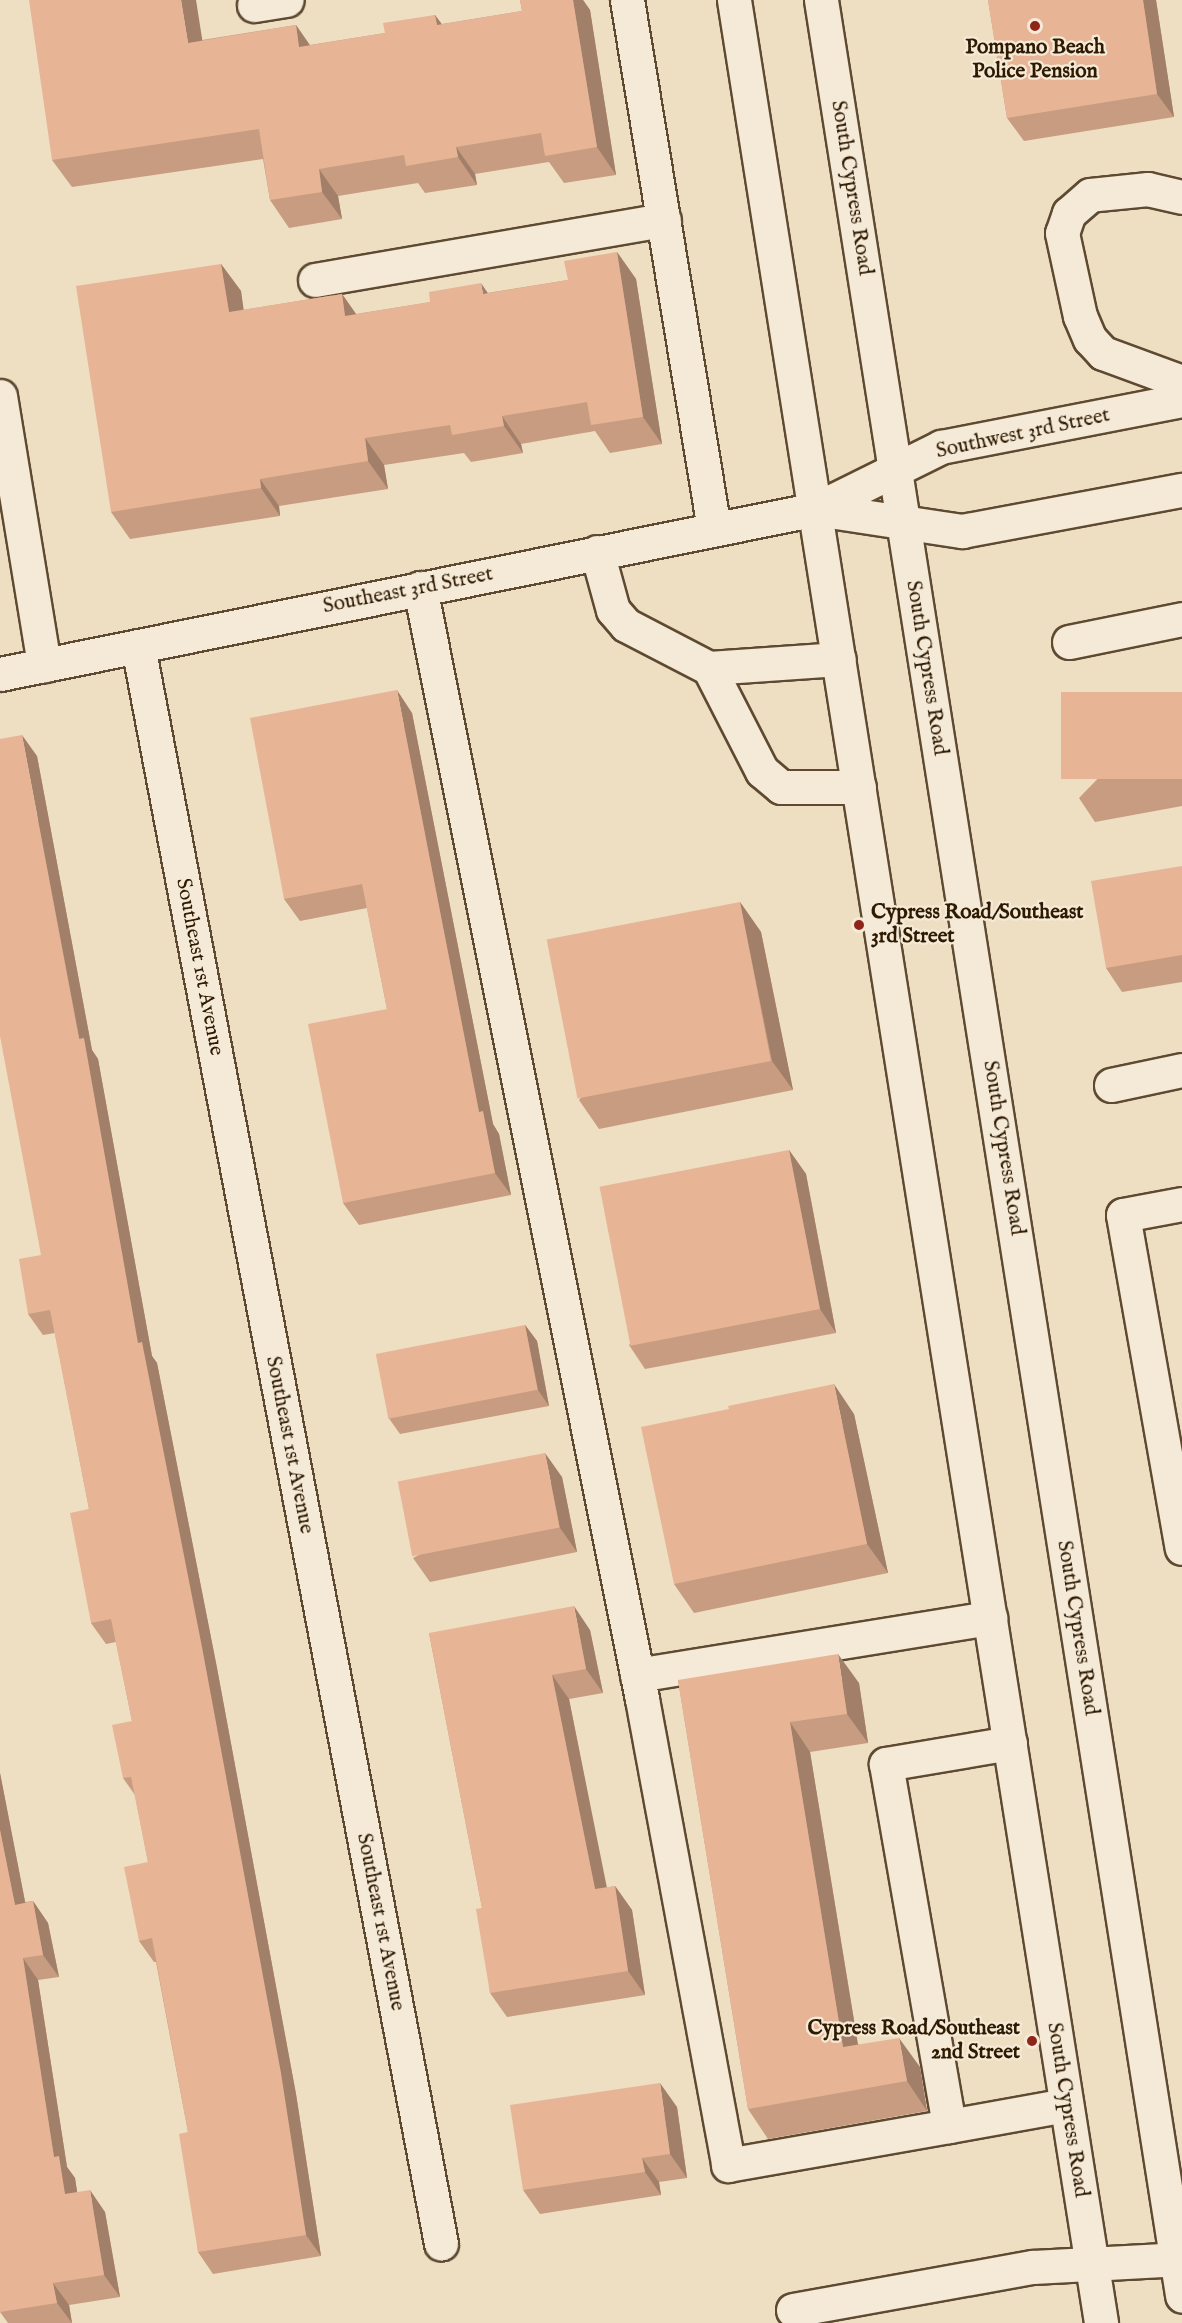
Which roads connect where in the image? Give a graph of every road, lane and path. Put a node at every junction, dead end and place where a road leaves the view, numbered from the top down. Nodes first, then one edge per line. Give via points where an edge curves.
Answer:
1 (287, 0) edge
2 (627, 0) edge
3 (734, 0) edge
4 (821, 0) edge
5 (254, 6) dead end
6 (1182, 197) edge
7 (664, 220) junction
8 (315, 280) dead end
9 (1182, 382) edge
10 (0, 396) edge
11 (1182, 400) edge
12 (896, 469) junction
13 (1182, 490) edge
14 (816, 509) junction
15 (903, 524) junction
16 (714, 529) junction
17 (597, 552) junction
18 (420, 588) junction
19 (1182, 619) edge
20 (1070, 642) dead end
21 (138, 646) junction
22 (839, 659) junction
23 (44, 664) junction
24 (709, 668) junction
25 (0, 674) edge
26 (859, 787) junction
27 (1182, 1070) edge
28 (1111, 1085) dead end
29 (1182, 1204) edge
30 (1182, 1548) edge
31 (990, 1618) junction
32 (637, 1675) junction
33 (1010, 1743) junction
34 (1066, 2105) junction
35 (950, 2126) junction
36 (441, 2244) dead end
37 (1179, 2259) edge
38 (1092, 2264) junction
39 (1182, 2296) edge
40 (793, 2310) dead end
41 (1101, 2323) edge

1 - 5 street
2 - 7 street
3 - 14 street, South Cypress Road
4 - 12 street, South Cypress Road
6 - 9 street via 1148,189 1090,195 1069,213 1062,233 1080,316 1090,339 1103,353
7 - 8 street
7 - 16 street
10 - 23 street
11 - 12 street, Southwest 3rd Street via 941,447
12 - 14 street, Southwest 3rd Street
12 - 15 street, South Cypress Road
13 - 15 street via 962,531
14 - 15 street
14 - 16 street, Southeast 3rd Street
14 - 22 street, South Cypress Road
15 - 37 street, South Cypress Road
16 - 17 street, Southeast 3rd Street
17 - 18 street, Southeast 3rd Street
17 - 24 street via 613,610 626,625
18 - 21 street, Southeast 3rd Street
18 - 32 street
19 - 20 street
21 - 23 street, Southeast 3rd Street
21 - 36 street, Southeast 1st Avenue
22 - 24 street
22 - 26 street, South Cypress Road
23 - 25 street, Southeast 3rd Street
24 - 26 street via 762,771 781,787
26 - 31 street, South Cypress Road
27 - 28 street
29 - 30 street via 1123,1215
31 - 32 street
31 - 33 street, South Cypress Road
32 - 35 street via 728,2165
33 - 34 street, South Cypress Road
33 - 35 street via 886,1764
34 - 35 street
34 - 38 street, South Cypress Road
37 - 38 street
37 - 39 street, South Cypress Road
38 - 40 street via 1033,2267
38 - 41 street, South Cypress Road

